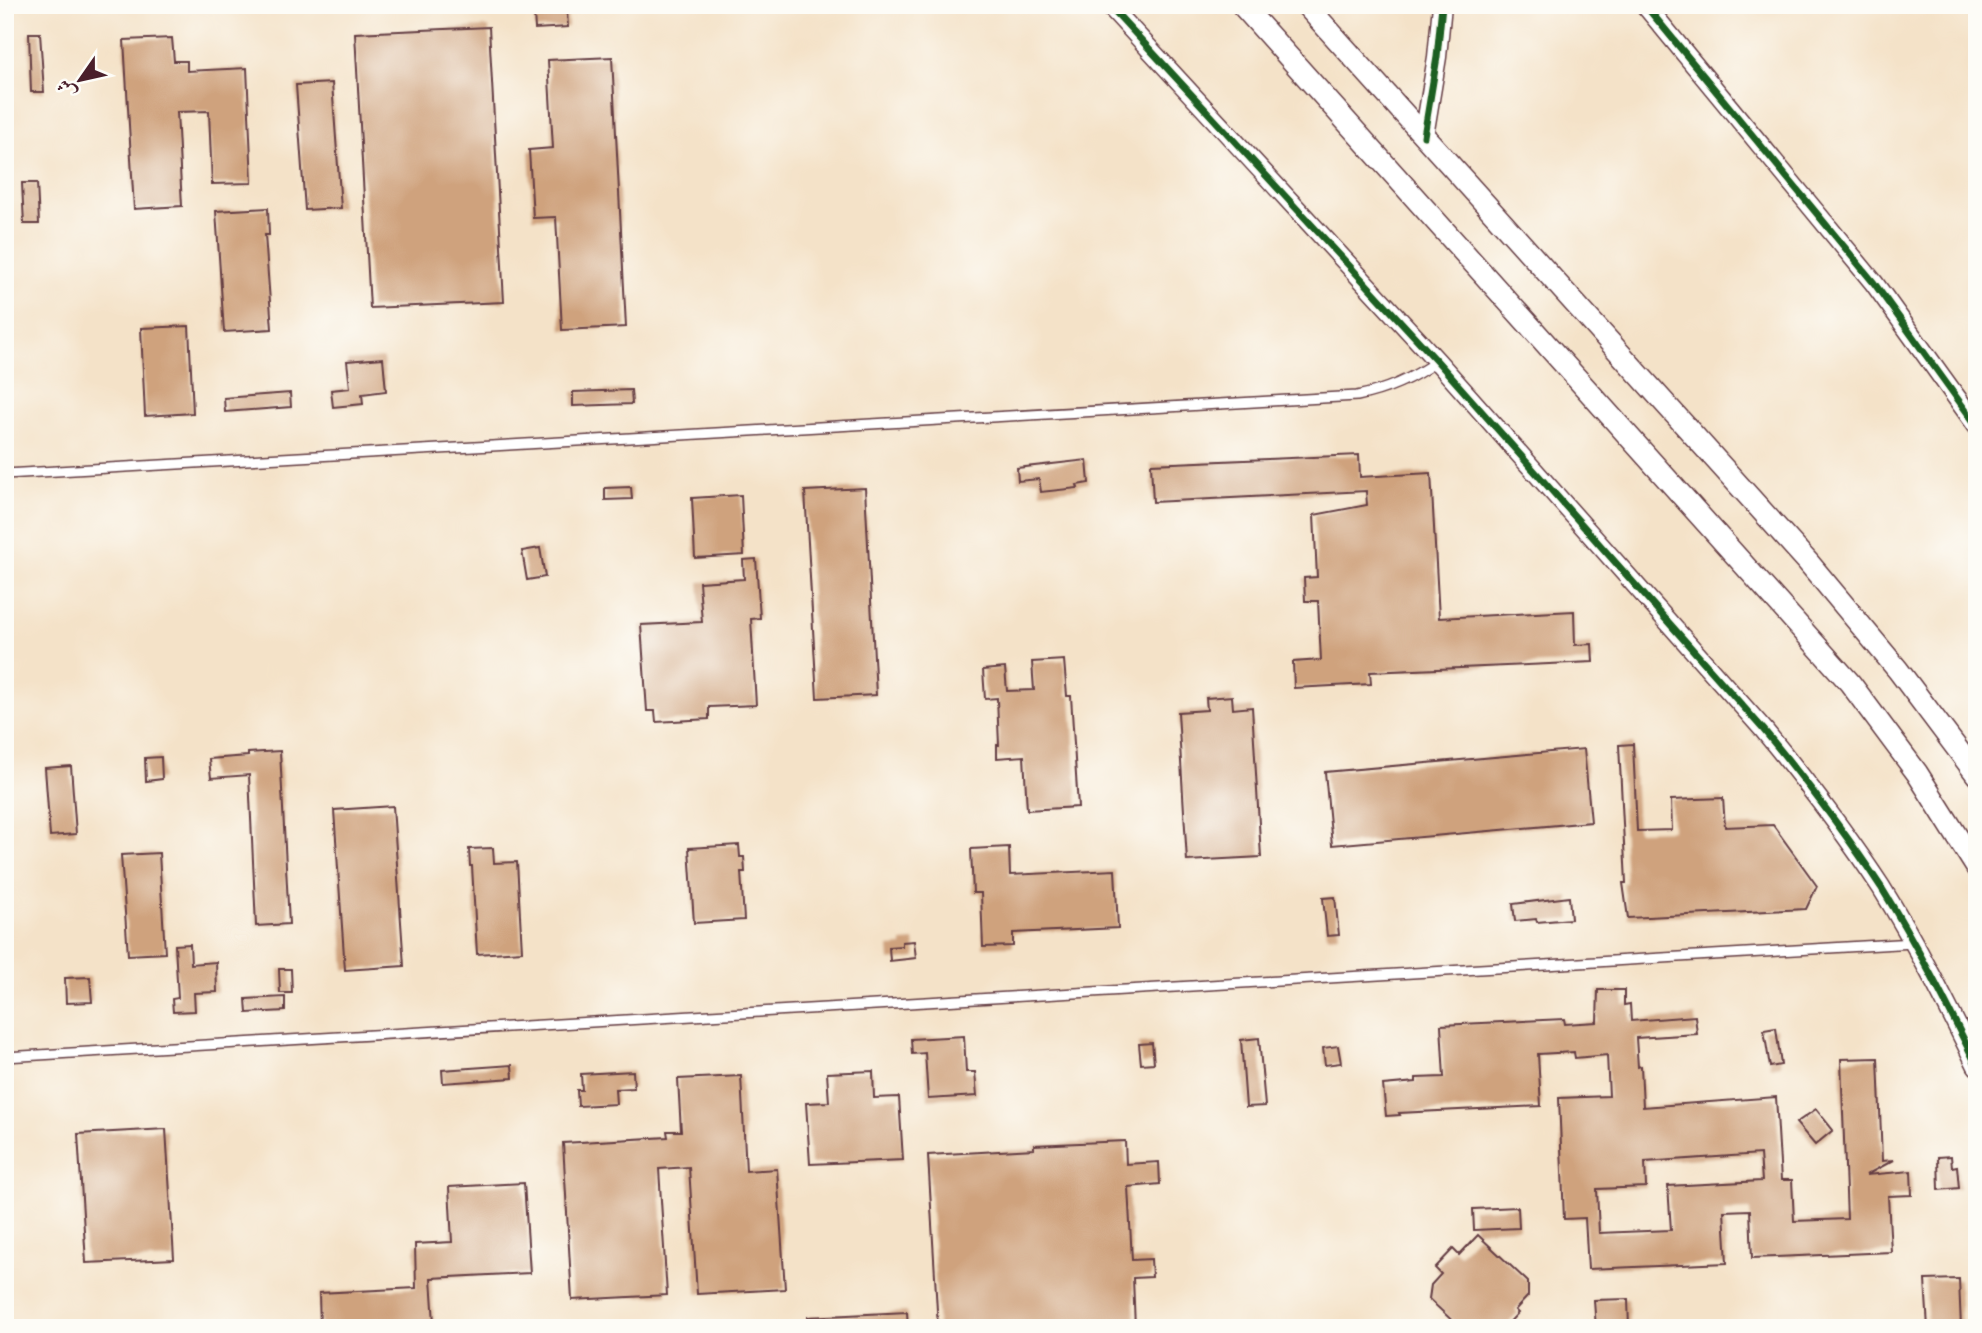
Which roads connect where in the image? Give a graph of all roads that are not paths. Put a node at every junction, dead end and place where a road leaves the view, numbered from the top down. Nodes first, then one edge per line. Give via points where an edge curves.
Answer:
1 (1109, 5) edge
2 (1242, 5) edge
3 (1306, 5) edge
4 (1442, 5) edge
5 (1645, 5) edge
6 (1424, 136) junction
7 (1437, 362) junction
8 (1977, 426) edge
9 (5, 474) edge
10 (1977, 775) edge
11 (1977, 868) edge
12 (1914, 943) junction
13 (5, 1058) edge
14 (1977, 1066) edge

1 - 7 street
2 - 11 street via 1850,683 1917,773
3 - 6 street
4 - 6 street
5 - 8 street via 1874,283
6 - 10 street via 1815,571
7 - 9 lane via 1391,387 1357,396
7 - 12 street via 1788,759 1844,832
12 - 13 lane
12 - 14 street

